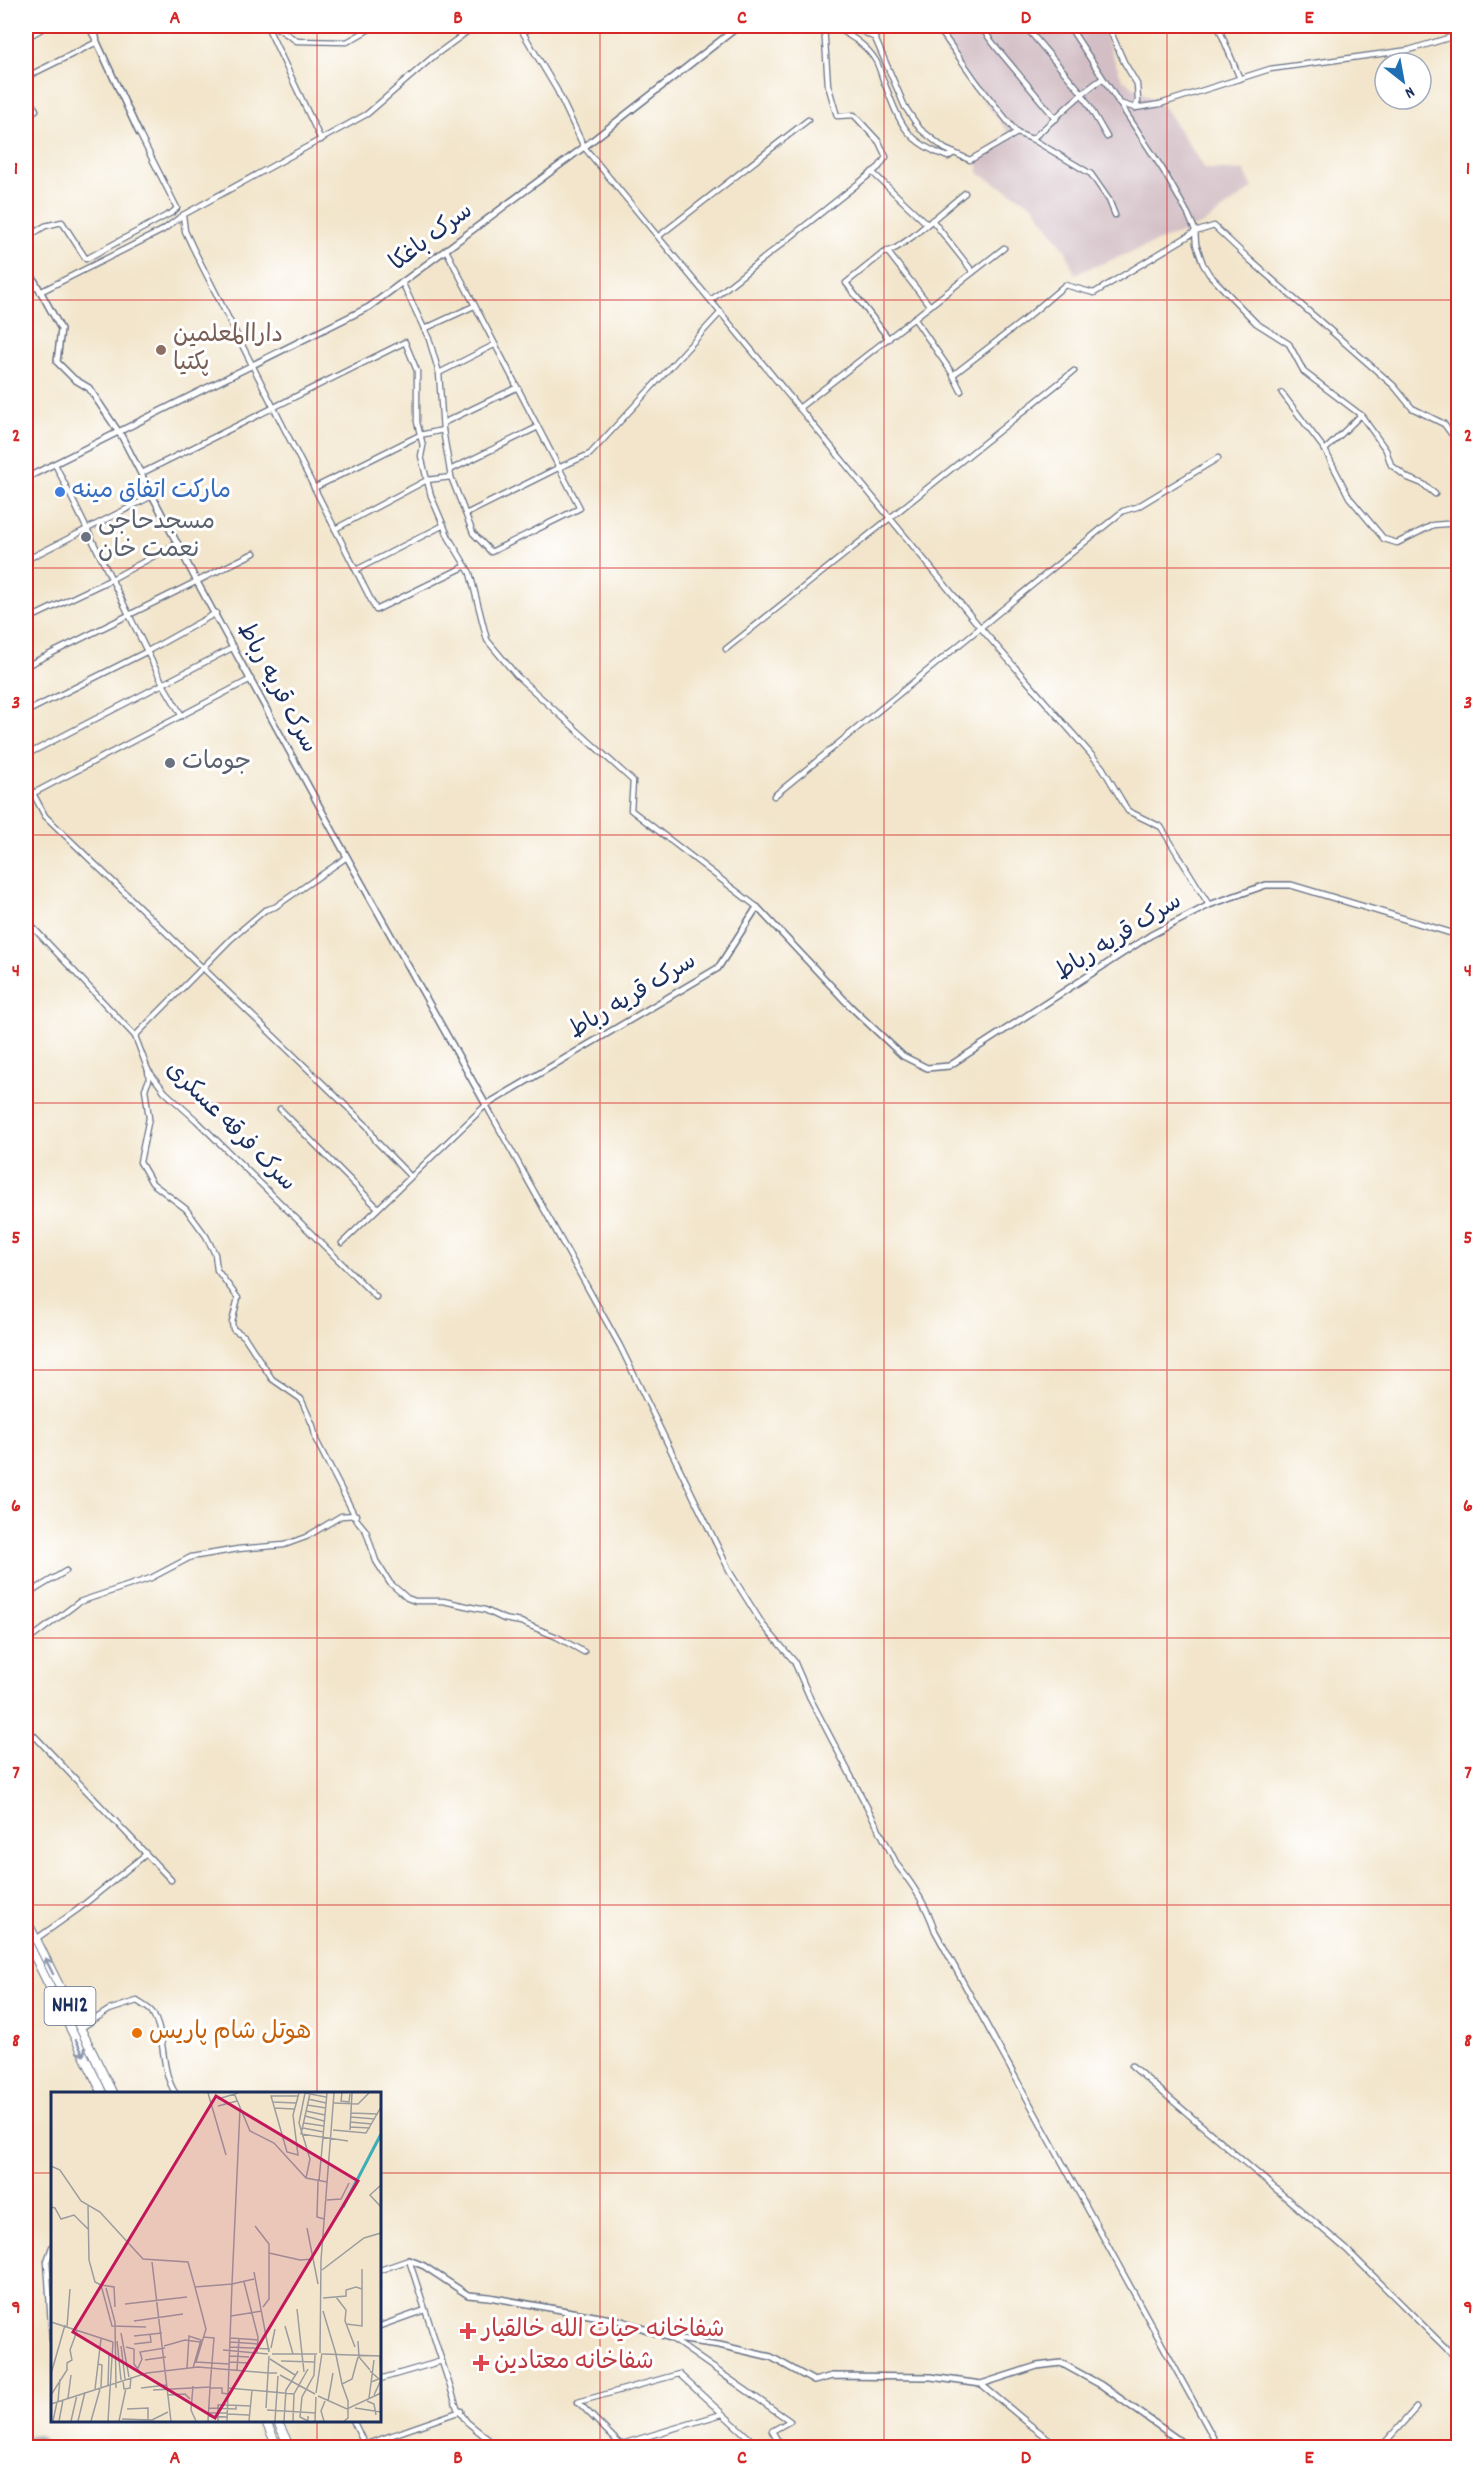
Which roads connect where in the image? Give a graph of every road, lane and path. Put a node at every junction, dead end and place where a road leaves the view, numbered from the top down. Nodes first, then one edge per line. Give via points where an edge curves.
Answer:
1 (47, 26) edge
2 (88, 26) edge
3 (94, 26) edge
4 (267, 26) edge
5 (273, 26) edge
6 (375, 26) edge
7 (475, 26) edge
8 (519, 26) edge
9 (532, 26) edge
10 (739, 26) edge
11 (824, 26) edge
12 (833, 26) edge
13 (852, 26) edge
14 (937, 26) edge
15 (980, 26) edge
16 (1026, 26) edge
17 (1069, 26) edge
18 (1108, 26) edge
19 (1218, 26) edge
20 (524, 32) junction
21 (1458, 34) edge
22 (26, 38) edge
23 (97, 42) junction
24 (26, 77) edge
25 (1102, 79) junction
26 (1240, 79) junction
27 (26, 92) edge
28 (1081, 92) junction
29 (1119, 103) junction
30 (1135, 108) junction
31 (26, 117) edge
32 (1056, 119) junction
33 (808, 120) dead end
34 (139, 133) joint
35 (1017, 134) junction
36 (1107, 137) dead end
37 (1032, 139) junction
38 (321, 140) junction
39 (584, 147) junction
40 (954, 153) junction
41 (872, 172) junction
42 (965, 193) dead end
43 (183, 215) junction
44 (1115, 215) dead end
45 (930, 222) junction
46 (1195, 232) junction
47 (659, 236) junction
48 (26, 238) edge
49 (1004, 248) dead end
50 (446, 250) junction
51 (887, 251) junction
52 (26, 265) edge
53 (973, 272) junction
54 (402, 282) junction
55 (37, 286) junction
56 (26, 291) edge
57 (40, 292) junction
58 (711, 300) junction
59 (474, 306) junction
60 (930, 306) junction
61 (721, 312) junction
62 (914, 318) junction
63 (424, 329) junction
64 (889, 339) junction
65 (494, 345) junction
66 (252, 366) junction
67 (1074, 371) dead end
68 (439, 373) junction
69 (953, 375) junction
70 (516, 388) junction
71 (961, 391) dead end
72 (1282, 393) dead end
73 (275, 406) junction
74 (799, 408) junction
75 (1361, 415) junction
76 (443, 423) junction
77 (536, 428) junction
78 (443, 430) junction
79 (117, 432) junction
80 (420, 435) junction
81 (1458, 443) edge
82 (1325, 450) junction
83 (1218, 458) dead end
84 (55, 464) junction
85 (558, 468) junction
86 (450, 470) junction
87 (142, 473) junction
88 (451, 477) junction
89 (26, 478) edge
90 (427, 480) junction
91 (314, 488) junction
92 (1435, 494) dead end
93 (154, 495) junction
94 (466, 514) junction
95 (889, 518) junction
96 (1458, 523) edge
97 (444, 525) junction
98 (86, 529) junction
99 (335, 529) junction
100 (178, 543) junction
101 (254, 553) dead end
102 (26, 560) edge
103 (466, 566) junction
104 (356, 570) junction
105 (110, 579) junction
106 (196, 580) junction
107 (216, 613) junction
108 (128, 615) junction
109 (26, 620) edge
110 (979, 627) junction
111 (234, 647) junction
112 (726, 649) dead end
113 (146, 652) junction
114 (26, 666) edge
115 (251, 679) junction
116 (163, 684) junction
117 (26, 712) edge
118 (182, 716) junction
119 (26, 755) edge
120 (26, 780) edge
121 (32, 794) junction
122 (774, 796) dead end
123 (347, 857) junction
124 (1209, 905) junction
125 (758, 907) junction
126 (26, 920) edge
127 (1458, 935) edge
128 (205, 968) junction
129 (135, 1036) junction
130 (148, 1070) junction
131 (486, 1105) junction
132 (280, 1109) dead end
133 (410, 1176) junction
134 (378, 1208) junction
135 (342, 1243) dead end
136 (376, 1297) dead end
137 (356, 1515) junction
138 (66, 1571) dead end
139 (26, 1595) edge
140 (26, 1642) edge
141 (584, 1652) dead end
142 (26, 1727) edge
143 (145, 1855) junction
144 (171, 1880) dead end
145 (26, 1919) edge
146 (26, 1939) edge
147 (36, 1940) junction
148 (81, 2028) junction
149 (1132, 2066) dead end
150 (102, 2092) edge
151 (113, 2092) edge
152 (174, 2092) edge
153 (51, 2250) edge
154 (409, 2260) junction
155 (381, 2270) edge
156 (425, 2310) junction
157 (51, 2324) edge
158 (381, 2326) edge
159 (670, 2338) junction
160 (1458, 2360) edge
161 (442, 2361) junction
162 (381, 2379) edge
163 (981, 2384) junction
164 (1416, 2408) dead end
165 (461, 2411) junction
166 (722, 2414) junction
167 (265, 2422) edge
168 (277, 2422) edge
169 (353, 2422) edge
170 (365, 2446) edge
171 (623, 2446) edge
172 (278, 2448) edge
173 (290, 2448) edge
174 (499, 2448) edge
175 (760, 2448) edge
176 (782, 2448) edge
177 (1061, 2448) edge
178 (1190, 2448) edge
179 (1219, 2448) edge
180 (1380, 2448) edge

1 - 22 street
2 - 23 street
3 - 23 street
4 - 38 street
5 - 6 street via 297,40 347,42
7 - 38 street via 367,114
8 - 20 street
9 - 20 street
10 - 39 street, سرک باغکا
11 - 41 street via 828,85 837,116 854,115 879,142 886,157
12 - 40 street via 861,43 876,61 909,135 924,148 948,157
13 - 40 street via 875,38 905,107 920,129
14 - 35 street
15 - 32 street
16 - 28 street
17 - 25 street
18 - 30 street via 1137,84
19 - 26 street
20 - 39 street
21 - 26 street via 1409,50 1270,69
23 - 24 street
23 - 34 street
25 - 28 street
25 - 29 street
26 - 30 street
27 - 31 street via 36,110
28 - 32 street
28 - 36 street
29 - 30 street
29 - 46 street via 1163,170
32 - 37 street
33 - 47 street
34 - 48 street via 177,208 173,212 86,259 62,222 45,226
35 - 37 street
35 - 40 street via 970,160
37 - 44 street via 1091,174
38 - 43 street
39 - 47 street
39 - 50 street, سرک باغکا
41 - 45 street
41 - 58 street
42 - 45 street
43 - 57 street via 163,230
43 - 66 street via 185,231
45 - 51 street
45 - 53 street
46 - 69 street via 1094,293 1065,285
46 - 75 street via 1209,274 1256,323 1288,344 1304,372
46 - 81 street via 1214,226 1394,386 1412,408 1444,424
47 - 58 street
49 - 53 street
50 - 54 street, سرک باغکا
50 - 59 street
51 - 60 street
51 - 64 street via 845,285
52 - 55 street
53 - 60 street
54 - 63 street
54 - 66 street, سرک باغکا via 369,308
55 - 56 street
55 - 57 street
57 - 79 street, سرک قریه رباط via 61,329 57,362 89,388
58 - 61 street
59 - 63 street
59 - 65 street
60 - 62 street
61 - 74 street
61 - 85 street via 590,454
62 - 64 street
62 - 69 street
63 - 68 street
64 - 74 street
65 - 68 street
65 - 70 street
66 - 73 street
66 - 79 street, سرک باغکا
67 - 95 street
68 - 76 street
69 - 71 street
70 - 76 street
70 - 77 street
72 - 82 street
73 - 80 street via 405,342 417,371
73 - 87 street
73 - 91 street
74 - 95 street
75 - 82 street
75 - 92 street via 1386,450 1391,465
76 - 78 street
77 - 85 street
77 - 86 street
78 - 80 street
78 - 86 street
79 - 84 street, سرک باغکا
79 - 87 street, سرک قریه رباط
80 - 90 street
80 - 91 street
82 - 96 street via 1349,497 1384,539 1397,543 1433,525
83 - 110 street via 1137,507 1123,511
84 - 89 street, سرک باغکا
84 - 98 street
85 - 94 street
85 - 94 street via 580,508 491,552 474,533
86 - 88 street
87 - 93 street, سرک قریه رباط
88 - 90 street
88 - 94 street
90 - 97 street
90 - 99 street
91 - 99 street
93 - 98 street
93 - 100 street, سرک قریه رباط
95 - 110 street
95 - 112 street
97 - 103 street
97 - 104 street
98 - 102 street
98 - 105 street
99 - 104 street
100 - 105 street
100 - 106 street, سرک قریه رباط
101 - 106 street
103 - 104 street via 376,610
103 - 125 street via 487,640 517,676 633,781 630,810
105 - 108 street
105 - 109 street
106 - 107 street, سرک قریه رباط
106 - 108 street
107 - 111 street, سرک قریه رباط
107 - 113 street
108 - 113 street
108 - 114 street
110 - 122 street
110 - 124 street via 1102,767 1128,811 1161,827
111 - 115 street, سرک قریه رباط
111 - 116 street
113 - 116 street
113 - 117 street
115 - 118 street
115 - 123 street, سرک قریه رباط
116 - 118 street
116 - 119 street
118 - 121 street
120 - 121 street
121 - 128 street via 45,816
123 - 128 street via 265,910
123 - 131 street, سرک قریه رباط
124 - 125 street, سرک قریه رباط via 1151,936 949,1066 927,1068 903,1056 850,1007
124 - 127 street, سرک قریه رباط via 1266,885 1291,885
125 - 131 street, سرک قریه رباط via 718,968
126 - 129 street, سرک فرقه عسکری
128 - 129 street
128 - 133 street via 368,1127 376,1141
129 - 130 street, سرک فرقه عسکری
130 - 136 street, سرک فرقه عسکری via 165,1092
130 - 137 street via 145,1089 149,1118 140,1162 152,1183 186,1209 206,1236 215,1254 217,1270 238,1298 233,1329 244,1336 272,1379 301,1399 316,1440
131 - 133 street
131 - 179 street via 620,1346 731,1574 763,1625 794,1661 898,1866 929,1912 935,1931
132 - 134 street
133 - 134 street
134 - 135 street
137 - 140 street via 341,1516 284,1545 191,1557 151,1578 79,1602
137 - 141 street via 376,1561 407,1598 485,1610 558,1637
138 - 139 street
142 - 143 street
143 - 144 street
143 - 147 street
145 - 147 highway, NH12
146 -> 150 highway, NH12
148 -> 147 highway, NH12
148 - 151 highway, NH12
148 - 152 street via 110,2010 137,2001 151,2010
149 - 160 street via 1346,2249
153 - 157 street via 47,2261
154 - 155 street
154 - 156 street
154 - 159 street via 468,2295 622,2321
156 - 158 street
156 - 161 street
159 - 163 street via 771,2357 814,2380 832,2376 931,2377
159 - 176 street via 790,2421 772,2431
161 - 162 street
161 - 165 street
163 - 177 street
163 - 178 street via 1037,2366 1061,2363 1101,2385
164 - 180 street
165 - 170 street
165 - 174 street via 467,2422
166 - 171 street
166 - 171 street via 680,2374 578,2402
166 - 175 street
167 - 172 highway
168 - 173 highway
169 - 170 street

